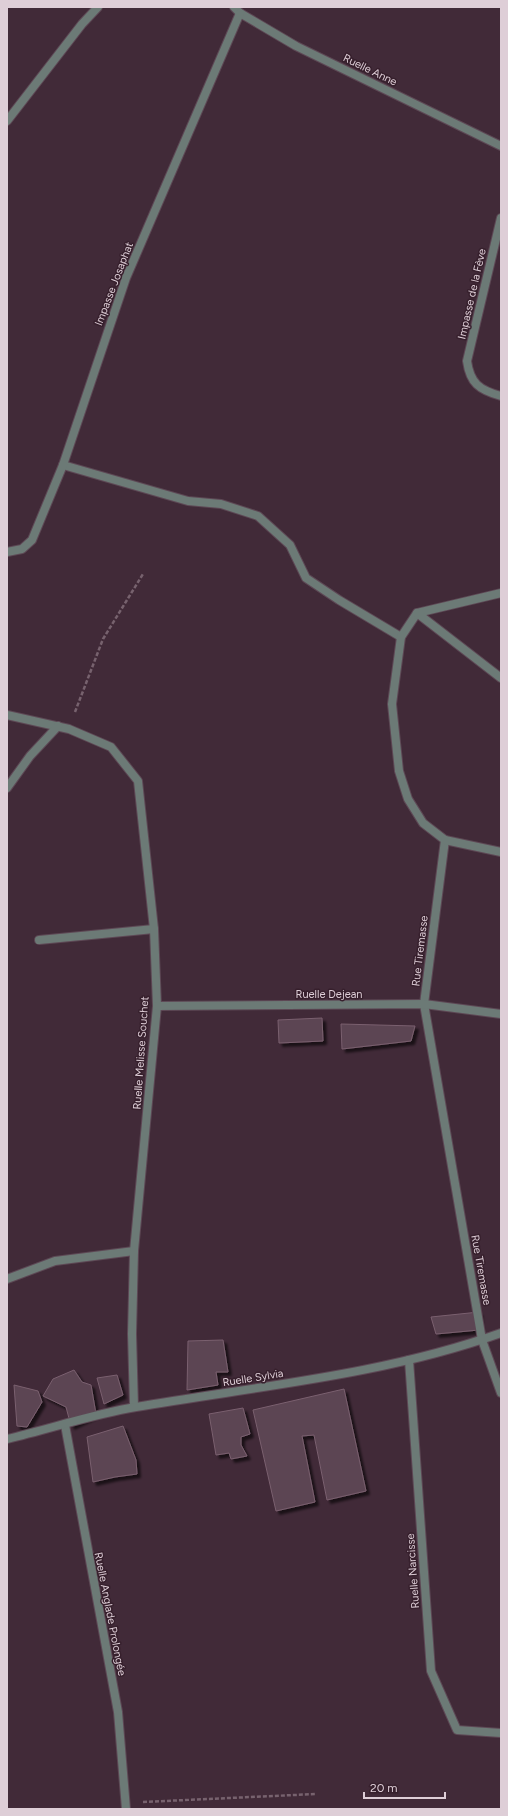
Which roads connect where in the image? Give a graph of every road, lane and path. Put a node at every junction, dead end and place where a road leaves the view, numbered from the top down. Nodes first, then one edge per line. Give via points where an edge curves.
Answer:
1 (98, 7) edge
2 (237, 10) edge
3 (7, 121) edge
4 (501, 146) edge
5 (501, 218) edge
6 (501, 396) edge
7 (63, 465) junction
8 (7, 552) edge
9 (143, 574) dead end
10 (501, 593) edge
11 (417, 613) junction
12 (401, 637) junction
13 (501, 678) edge
14 (7, 715) edge
15 (58, 726) junction
16 (69, 729) junction
17 (7, 788) edge
18 (445, 840) junction
19 (501, 852) edge
20 (154, 929) junction
21 (39, 940) dead end
22 (424, 1004) junction
23 (157, 1006) junction
24 (501, 1014) edge
25 (134, 1251) junction
26 (7, 1279) edge
27 (501, 1333) edge
28 (482, 1340) junction
29 (409, 1360) junction
30 (501, 1393) edge
31 (134, 1407) junction
32 (65, 1425) junction
33 (7, 1440) edge
34 (501, 1733) edge
35 (316, 1794) dead end
36 (126, 1806) edge

1 - 3 street
2 - 4 street, Ruelle Anne via 296,46
2 - 7 street, Impasse Josaphat via 126,278
5 - 6 street, Impasse de la Fève via 467,361 469,375 478,386
7 - 8 street, Impasse Josaphat via 32,540 22,549
7 - 12 street via 188,501 221,504 258,516 290,545 306,578
9 - 16 path via 103,639
10 - 11 street
11 - 12 street
11 - 13 street
12 - 18 street via 392,704 399,770 408,799 423,823
14 - 15 street, Ruelle Melisse Souchet
15 - 16 street, Ruelle Melisse Souchet
15 - 17 street via 30,756
16 - 20 street, Ruelle Melisse Souchet via 111,747 138,781
18 - 19 street
18 - 22 street, Rue Tiremasse
20 - 21 street
20 - 23 street, Ruelle Melisse Souchet
22 - 23 street, Ruelle Dejean
22 - 24 street, Ruelle Dejean
22 - 28 street, Rue Tiremasse
23 - 25 street, Ruelle Melisse Souchet
25 - 26 street via 56,1261
25 - 31 street, Ruelle Melisse Souchet
27 - 28 street, Ruelle Sylvia
28 - 29 street, Ruelle Sylvia
28 - 30 street, Rue Tiremasse
29 - 31 street, Ruelle Sylvia via 346,1374
29 - 34 street, Ruelle Narcisse via 431,1671 457,1730
31 - 32 street, Ruelle Sylvia
32 - 33 street, Ruelle Sylvia
32 - 36 street, Ruelle Anglade Prolongée via 118,1712
35 - 36 path

